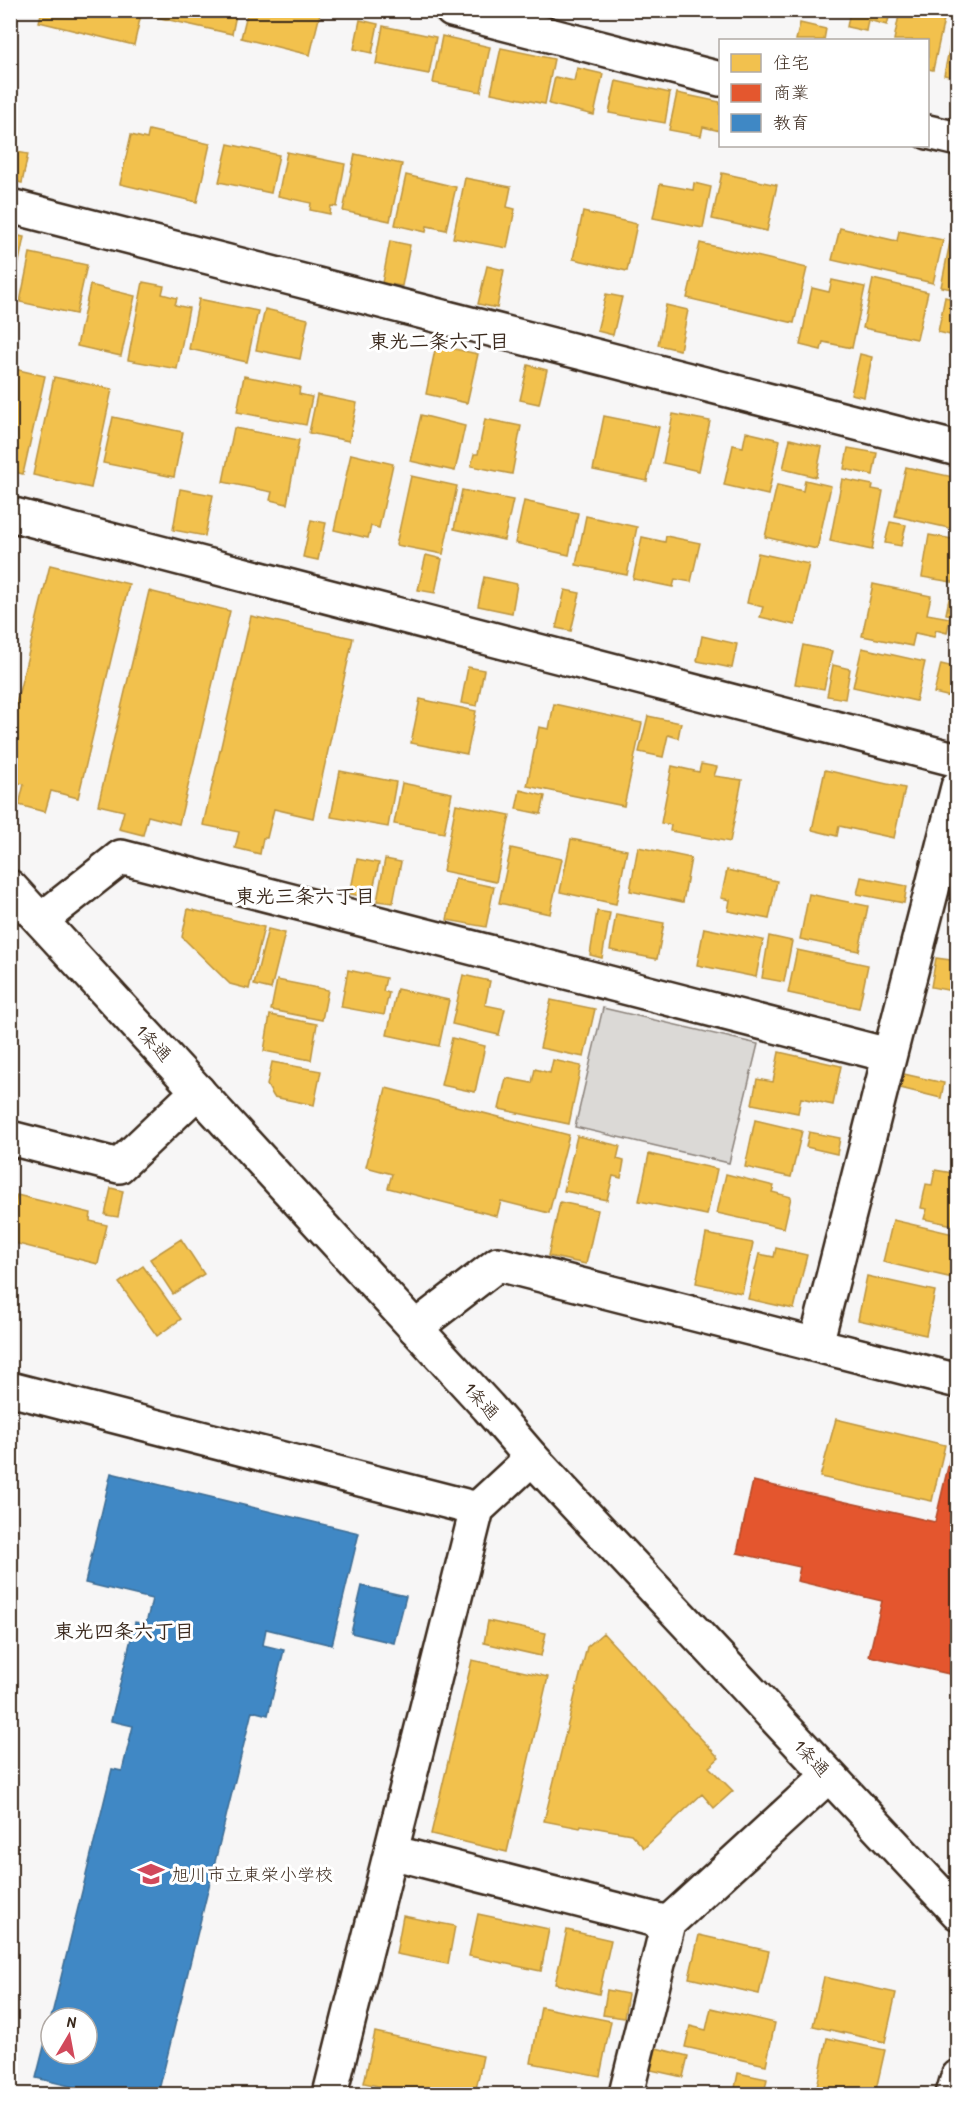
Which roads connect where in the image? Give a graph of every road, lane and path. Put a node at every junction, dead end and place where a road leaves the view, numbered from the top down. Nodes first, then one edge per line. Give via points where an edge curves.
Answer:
1 (452, 10) edge
2 (719, 79) edge
3 (929, 132) edge
4 (957, 139) edge
5 (10, 206) edge
6 (957, 449) edge
7 (10, 514) edge
8 (957, 760) edge
9 (957, 787) edge
10 (10, 887) edge
11 (41, 920) junction
12 (888, 1055) junction
13 (198, 1091) junction
14 (10, 1138) edge
15 (415, 1328) junction
16 (816, 1344) junction
17 (957, 1381) edge
18 (10, 1389) edge
19 (532, 1458) junction
20 (477, 1509) junction
21 (828, 1776) junction
22 (391, 1852) junction
23 (957, 1913) edge
24 (668, 1923) junction
25 (957, 2077) edge
26 (330, 2094) edge
27 (626, 2094) edge
28 (953, 2094) edge

1 - 2 street
3 - 4 street
5 - 6 street
7 - 8 street
9 - 12 street
10 - 11 street, 1条通
11 - 12 street via 121,857
11 - 13 street, 1条通
12 - 16 street
13 - 14 street via 119,1166
13 - 15 street, 1条通
15 - 16 street via 498,1264
15 - 19 street, 1条通
16 - 17 street
18 - 20 street
19 - 20 street
19 - 21 street, 1条通
20 - 22 street
21 - 23 street, 1条通
21 - 24 street
22 - 24 street
22 - 26 street
24 - 27 street
25 - 28 street

